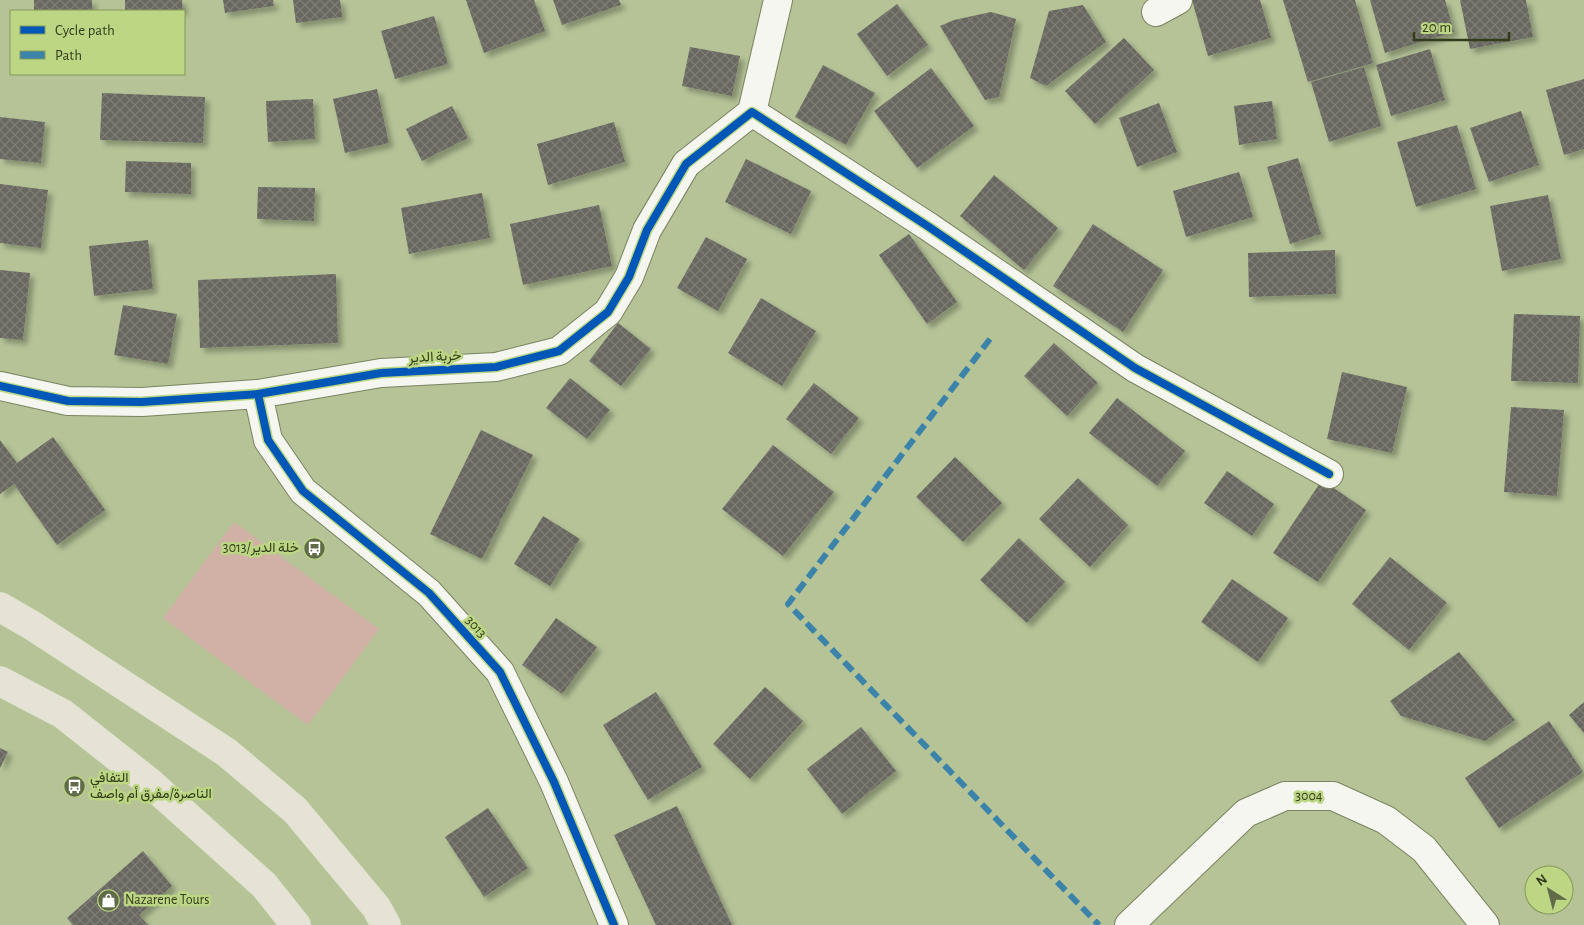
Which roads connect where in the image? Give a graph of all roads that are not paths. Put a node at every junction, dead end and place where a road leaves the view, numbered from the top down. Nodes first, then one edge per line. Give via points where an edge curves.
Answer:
1 (778, 0) edge
2 (752, 112) junction
3 (0, 386) edge
4 (258, 394) junction
5 (1329, 474) dead end
6 (0, 607) edge
7 (0, 681) edge
8 (296, 925) edge
9 (386, 925) edge
10 (614, 925) edge
11 (1129, 925) edge
12 (1485, 925) edge

1 - 2 street
2 - 4 street, خربة الدير via 686,164 646,230 629,277 608,312 559,351 496,367 381,373
2 - 5 street via 929,227 1135,368
3 - 4 street, خربة الدير via 68,401 142,402
4 - 10 street, 3013 via 268,440 303,490 429,593 500,672 554,782
6 - 9 highway via 226,752 295,810 376,907
7 - 8 highway via 63,714 149,782 264,886
11 - 12 street, 3004 via 1246,812 1286,796 1333,796 1386,820 1424,848

